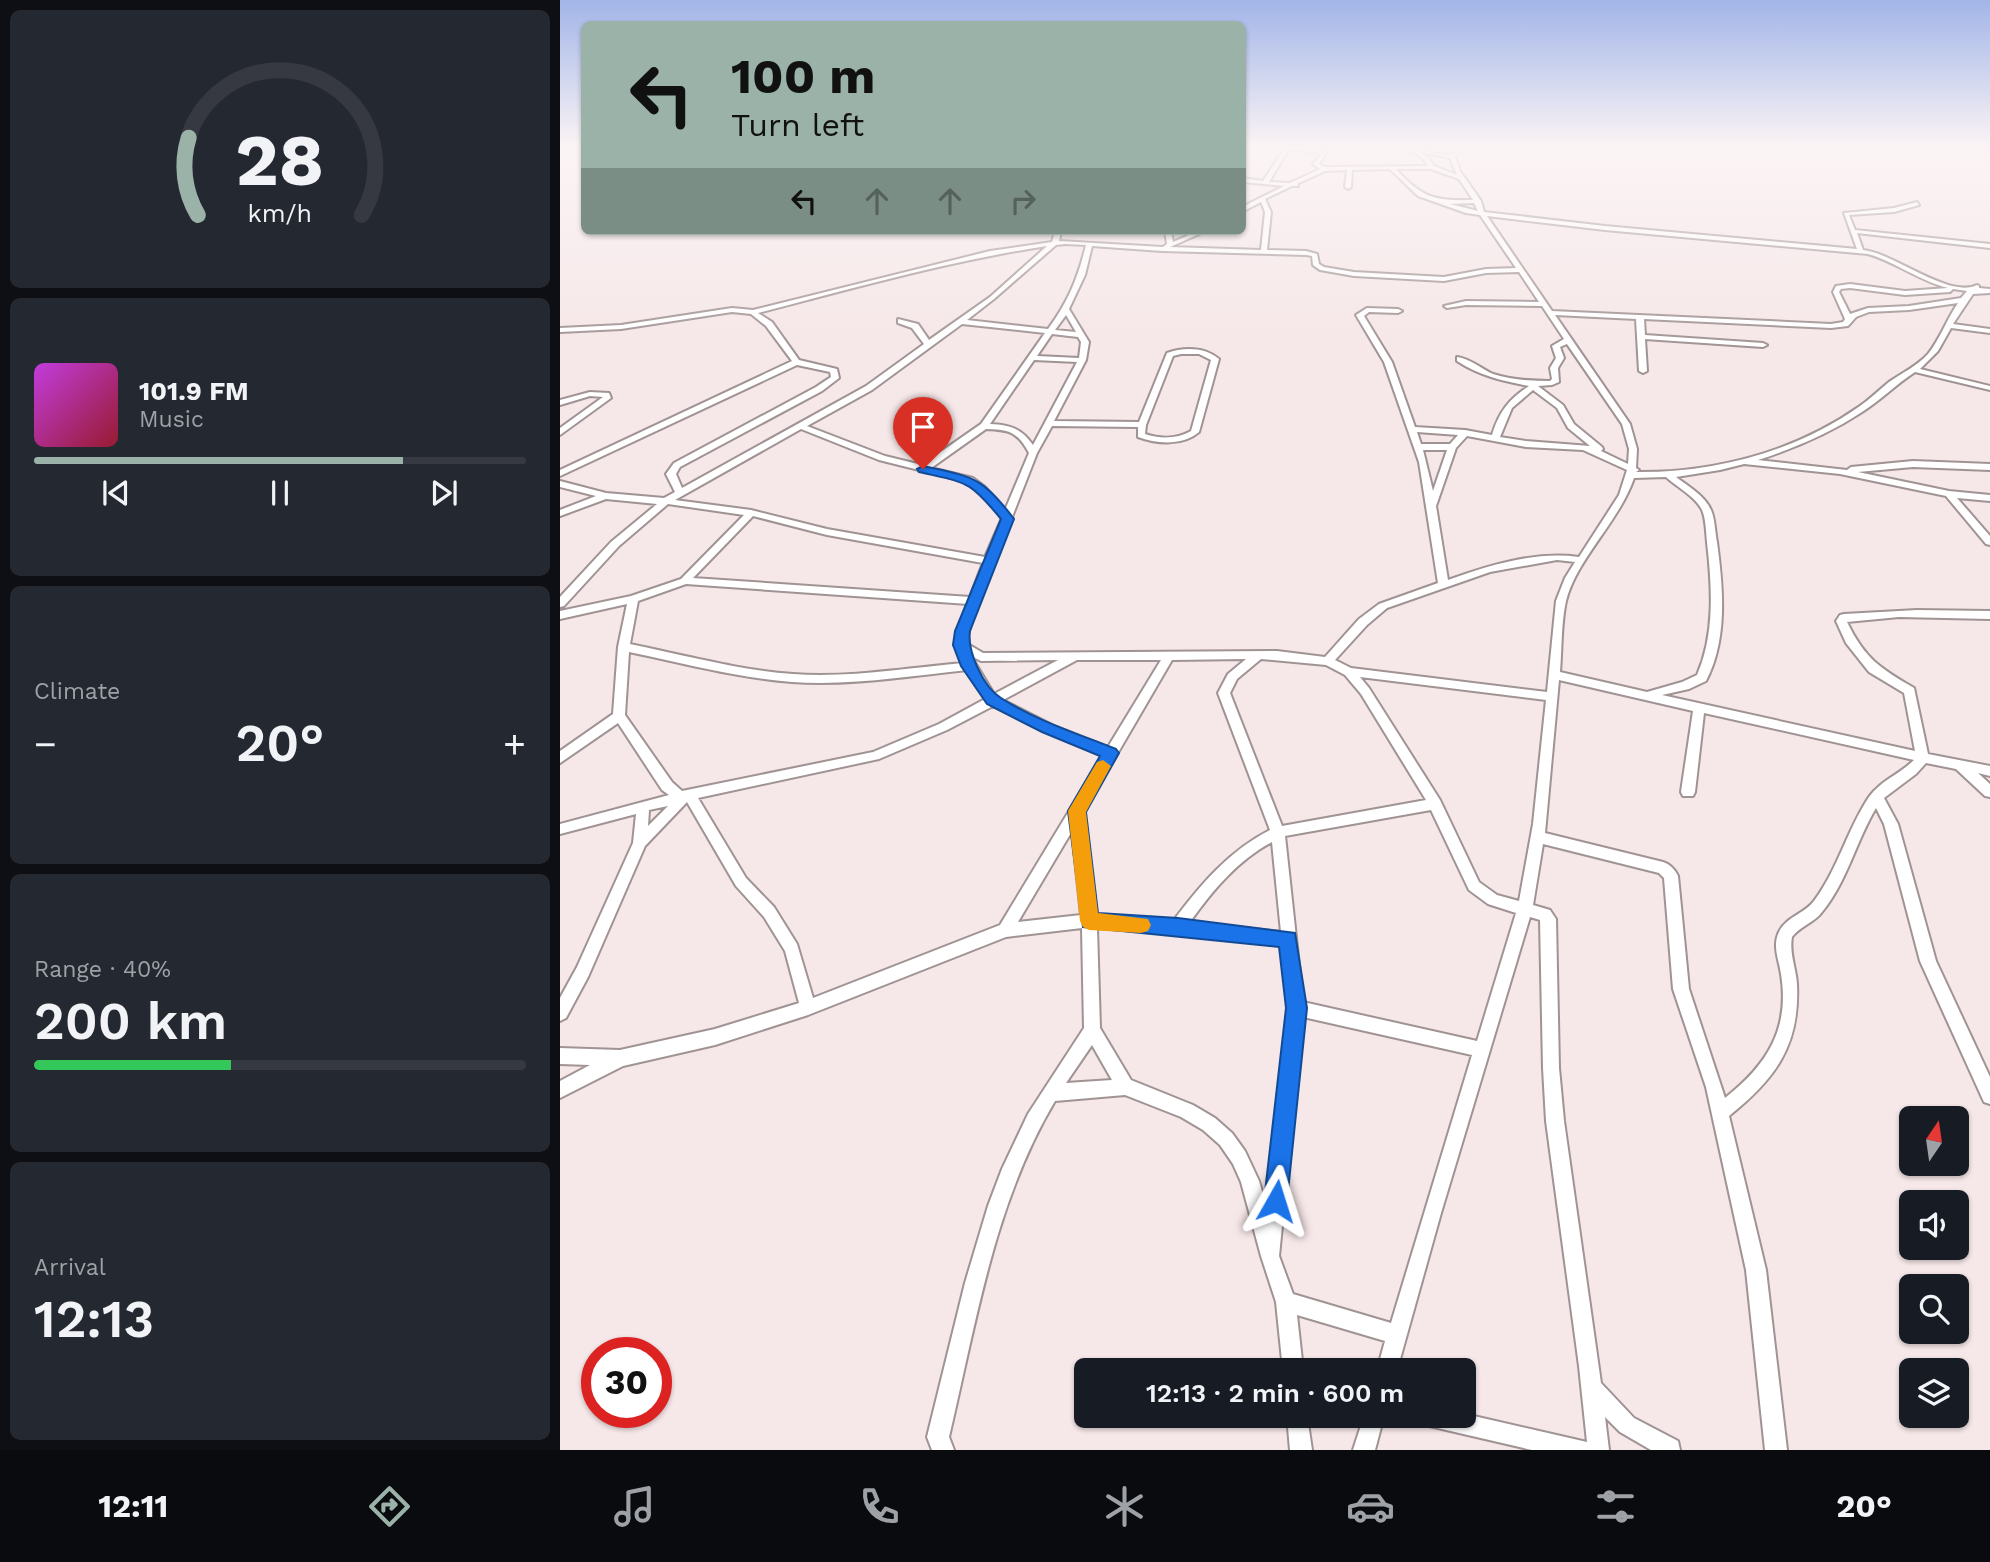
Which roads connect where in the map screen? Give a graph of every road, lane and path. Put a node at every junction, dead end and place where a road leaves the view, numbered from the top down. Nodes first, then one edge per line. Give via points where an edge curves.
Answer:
1 (1268, 214) edge
2 (1482, 214) edge
3 (1495, 214) edge
4 (1847, 214) edge
5 (1852, 232) junction
6 (1057, 235) edge
7 (1169, 235) edge
8 (1194, 235) edge
9 (1055, 243) junction
10 (1089, 244) junction
11 (1170, 245) junction
12 (1990, 246) edge
13 (1162, 248) junction
14 (1264, 251) junction
15 (1861, 252) junction
16 (1520, 270) junction
17 (1990, 283) edge
18 (1961, 288) junction
19 (1972, 290) junction
20 (1990, 291) edge
21 (1965, 300) junction
22 (1447, 306) dead end
23 (1066, 309) junction
24 (1547, 309) junction
25 (1398, 311) dead end
26 (753, 312) junction
27 (1640, 318) junction
28 (1849, 320) junction
29 (901, 321) dead end
30 (958, 321) junction
31 (1950, 326) junction
32 (560, 330) edge
33 (576, 331) junction
34 (1049, 331) junction
35 (1990, 331) edge
36 (1080, 335) junction
37 (1641, 337) junction
38 (560, 338) edge
39 (1569, 340) junction
40 (928, 344) junction
41 (1763, 345) dead end
42 (1032, 358) junction
43 (1460, 359) dead end
44 (1082, 360) junction
45 (796, 362) junction
46 (1914, 370) junction
47 (1643, 371) dead end
48 (1532, 385) junction
49 (1990, 388) edge
50 (826, 399) junction
51 (560, 403) edge
52 (1049, 423) junction
53 (1143, 425) junction
54 (984, 426) junction
55 (802, 427) junction
56 (1410, 429) junction
57 (560, 432) edge
58 (1465, 433) junction
59 (1496, 437) junction
60 (1417, 447) junction
61 (1452, 447) junction
62 (1033, 453) junction
63 (1604, 454) junction
64 (1742, 461) junction
65 (1990, 467) edge
66 (923, 469) junction
67 (1840, 471) junction
68 (1634, 472) junction
69 (560, 473) edge
70 (1670, 476) junction
71 (560, 484) edge
72 (680, 493) junction
73 (1949, 494) junction
74 (606, 496) junction
75 (1990, 498) edge
76 (666, 501) junction
77 (1432, 508) junction
78 (560, 513) edge
79 (751, 513) junction
80 (1008, 519) junction
81 (1990, 542) edge
82 (1581, 560) junction
83 (989, 561) junction
84 (685, 581) junction
85 (1443, 584) junction
86 (633, 599) junction
87 (974, 601) junction
88 (560, 604) edge
89 (560, 615) edge
90 (1990, 615) edge
91 (960, 645) junction
92 (624, 647) junction
93 (1076, 656) junction
94 (1257, 656) junction
95 (1168, 657) junction
96 (1328, 662) junction
97 (969, 666) junction
98 (1349, 672) junction
99 (1553, 674) junction
100 (1644, 694) junction
101 (1552, 697) junction
102 (992, 701) junction
103 (1699, 707) junction
104 (619, 716) junction
105 (1110, 753) junction
106 (560, 758) edge
107 (1923, 758) junction
108 (1960, 765) junction
109 (1990, 771) edge
110 (667, 786) junction
111 (1688, 792) dead end
112 (1990, 792) edge
113 (685, 797) junction
114 (1877, 797) junction
115 (1435, 804) junction
116 (645, 806) junction
117 (1077, 811) junction
118 (560, 829) edge
119 (1278, 832) junction
120 (1538, 837) junction
121 (640, 843) junction
122 (1525, 909) junction
123 (1089, 921) junction
124 (1178, 927) junction
125 (1005, 930) junction
126 (1288, 939) junction
127 (808, 1008) junction
128 (1296, 1008) junction
129 (560, 1013) edge
130 (1092, 1030) junction
131 (1483, 1050) junction
132 (560, 1056) edge
133 (621, 1058) junction
134 (1125, 1087) junction
135 (560, 1090) edge
136 (1052, 1093) junction
137 (1990, 1096) edge
138 (1721, 1112) junction
139 (1270, 1256) junction
140 (1286, 1302) junction
141 (1398, 1335) junction
142 (1292, 1358) edge
143 (1391, 1358) edge
144 (1592, 1387) junction
145 (1476, 1427) edge
146 (1298, 1428) edge
147 (1370, 1428) edge
148 (943, 1450) edge
149 (1301, 1450) edge
150 (1364, 1450) edge
151 (1579, 1450) edge
152 (1598, 1450) edge
153 (1661, 1450) edge
154 (1673, 1450) edge
155 (1776, 1450) edge

1 - 14 street
2 - 16 street
3 - 15 street
4 - 5 street
5 - 12 street
5 - 15 street
6 - 9 street
7 - 11 street
8 - 11 street
9 - 10 street via 1073,239
9 - 26 street via 945,264
9 - 30 street
10 - 13 street
10 - 23 street via 1082,275
11 - 13 street
13 - 14 street
14 - 16 street via 1312,254 1317,267 1335,271 1404,278 1444,279
15 - 18 street via 1886,257 1924,279
16 - 24 street
17 - 19 street
18 - 19 street
18 - 28 street via 1905,293 1838,287
19 - 20 street
19 - 21 street
21 - 28 street via 1868,310
21 - 31 street
22 - 24 street via 1466,303
23 - 34 street
23 - 36 street
24 - 27 street
24 - 39 street
25 - 56 street via 1360,314 1388,362
26 - 33 street via 732,310
26 - 45 street via 769,324
27 - 28 street via 1831,326
27 - 37 street
29 - 40 street via 915,326
30 - 34 street
30 - 40 street
31 - 35 street
31 - 46 street
32 - 33 street
33 - 38 street
34 - 36 street
34 - 42 street
36 - 44 street via 1085,342
37 - 41 street
37 - 47 street
39 - 48 street via 1556,345 1560,358 1554,368 1555,381
39 - 68 street via 1626,424 1634,449
40 - 50 street via 869,388
42 - 44 street
42 - 54 street
43 - 48 street via 1496,378
44 - 52 street
45 - 50 street via 836,374
45 - 69 street
46 - 49 street
46 - 64 street via 1849,417
48 - 59 street via 1510,402
48 - 63 street
50 - 55 street
50 - 72 street via 677,465 671,474
51 - 57 street via 590,394 607,398
52 - 53 street
52 - 62 street
53 - 53 street via 1141,435 1151,439 1187,438 1195,432 1215,359 1187,352 1170,355
54 - 62 street via 1020,432
54 - 66 street
55 - 66 street
55 - 72 street
56 - 58 street
56 - 60 street
58 - 59 street
58 - 61 street
59 - 63 street via 1526,444 1585,447
60 - 61 street
60 - 77 street
61 - 77 street
62 - 80 street
63 - 68 street
64 - 67 street
64 - 70 street
65 - 67 street via 1913,464
66 - 80 street via 970,480
67 - 73 street
68 - 70 street
68 - 82 street via 1619,505
70 - 100 street via 1707,511 1715,639 1707,669 1695,683
71 - 74 street
72 - 76 street
73 - 75 street
73 - 81 street
74 - 76 street
74 - 78 street
76 - 79 street
76 - 88 street via 596,563
77 - 85 street
79 - 83 street via 827,532
79 - 84 street
80 - 83 street
82 - 85 street via 1563,556 1517,563
82 - 99 street via 1565,587
83 - 87 street
84 - 86 street
84 - 87 street
85 - 96 street via 1374,612
86 - 89 street
86 - 92 street
87 - 91 street
90 - 107 street via 1934,613 1841,621 1873,669 1910,691
91 - 93 street via 974,655 992,659
91 - 97 street
92 - 97 street via 793,678
92 - 104 street
93 - 95 street
93 - 102 street
94 - 95 street
94 - 96 street
94 - 119 street via 1232,677 1224,693
95 - 105 street
96 - 98 street
97 - 102 street
98 - 101 street
98 - 115 street
99 - 100 street
99 - 101 street
100 - 103 street
101 - 120 street
102 - 105 street
102 - 113 street via 907,745 875,756
103 - 107 street
103 - 111 street
104 - 106 street
104 - 110 street
105 - 117 street
107 - 108 street
107 - 114 street
108 - 109 street
108 - 112 street
110 - 113 street
110 - 116 street
113 - 116 street
113 - 121 street
113 - 127 street via 792,949
114 - 137 street via 1891,824 1928,961
114 - 138 street via 1818,906 1786,933 1789,1010 1773,1065
115 - 119 street
115 - 122 street via 1474,886 1493,900
116 - 118 street
116 - 121 street
117 - 123 street
117 - 125 street
119 - 124 street via 1221,872
119 - 126 street
120 - 122 street
120 - 138 street via 1663,868 1670,874 1681,989
121 - 129 street
122 - 131 street
122 - 144 street via 1545,915 1550,922 1555,1121
123 - 124 street
123 - 125 street
123 - 130 street
124 - 126 street
125 - 127 street
126 - 128 street
127 - 133 street via 715,1037
128 - 131 street
128 - 139 street
130 - 134 street
130 - 136 street
131 - 141 street
132 - 133 street
133 - 135 street
134 - 136 street
134 - 139 street via 1191,1111 1229,1140 1256,1195
136 - 148 street via 1028,1133 990,1230 938,1437
138 - 155 street via 1756,1270
139 - 140 street
140 - 141 street
140 - 142 street
141 - 143 street
144 - 152 street
144 - 154 street via 1628,1424
145 - 151 street
146 - 149 street
147 - 150 street
153 - 154 street

